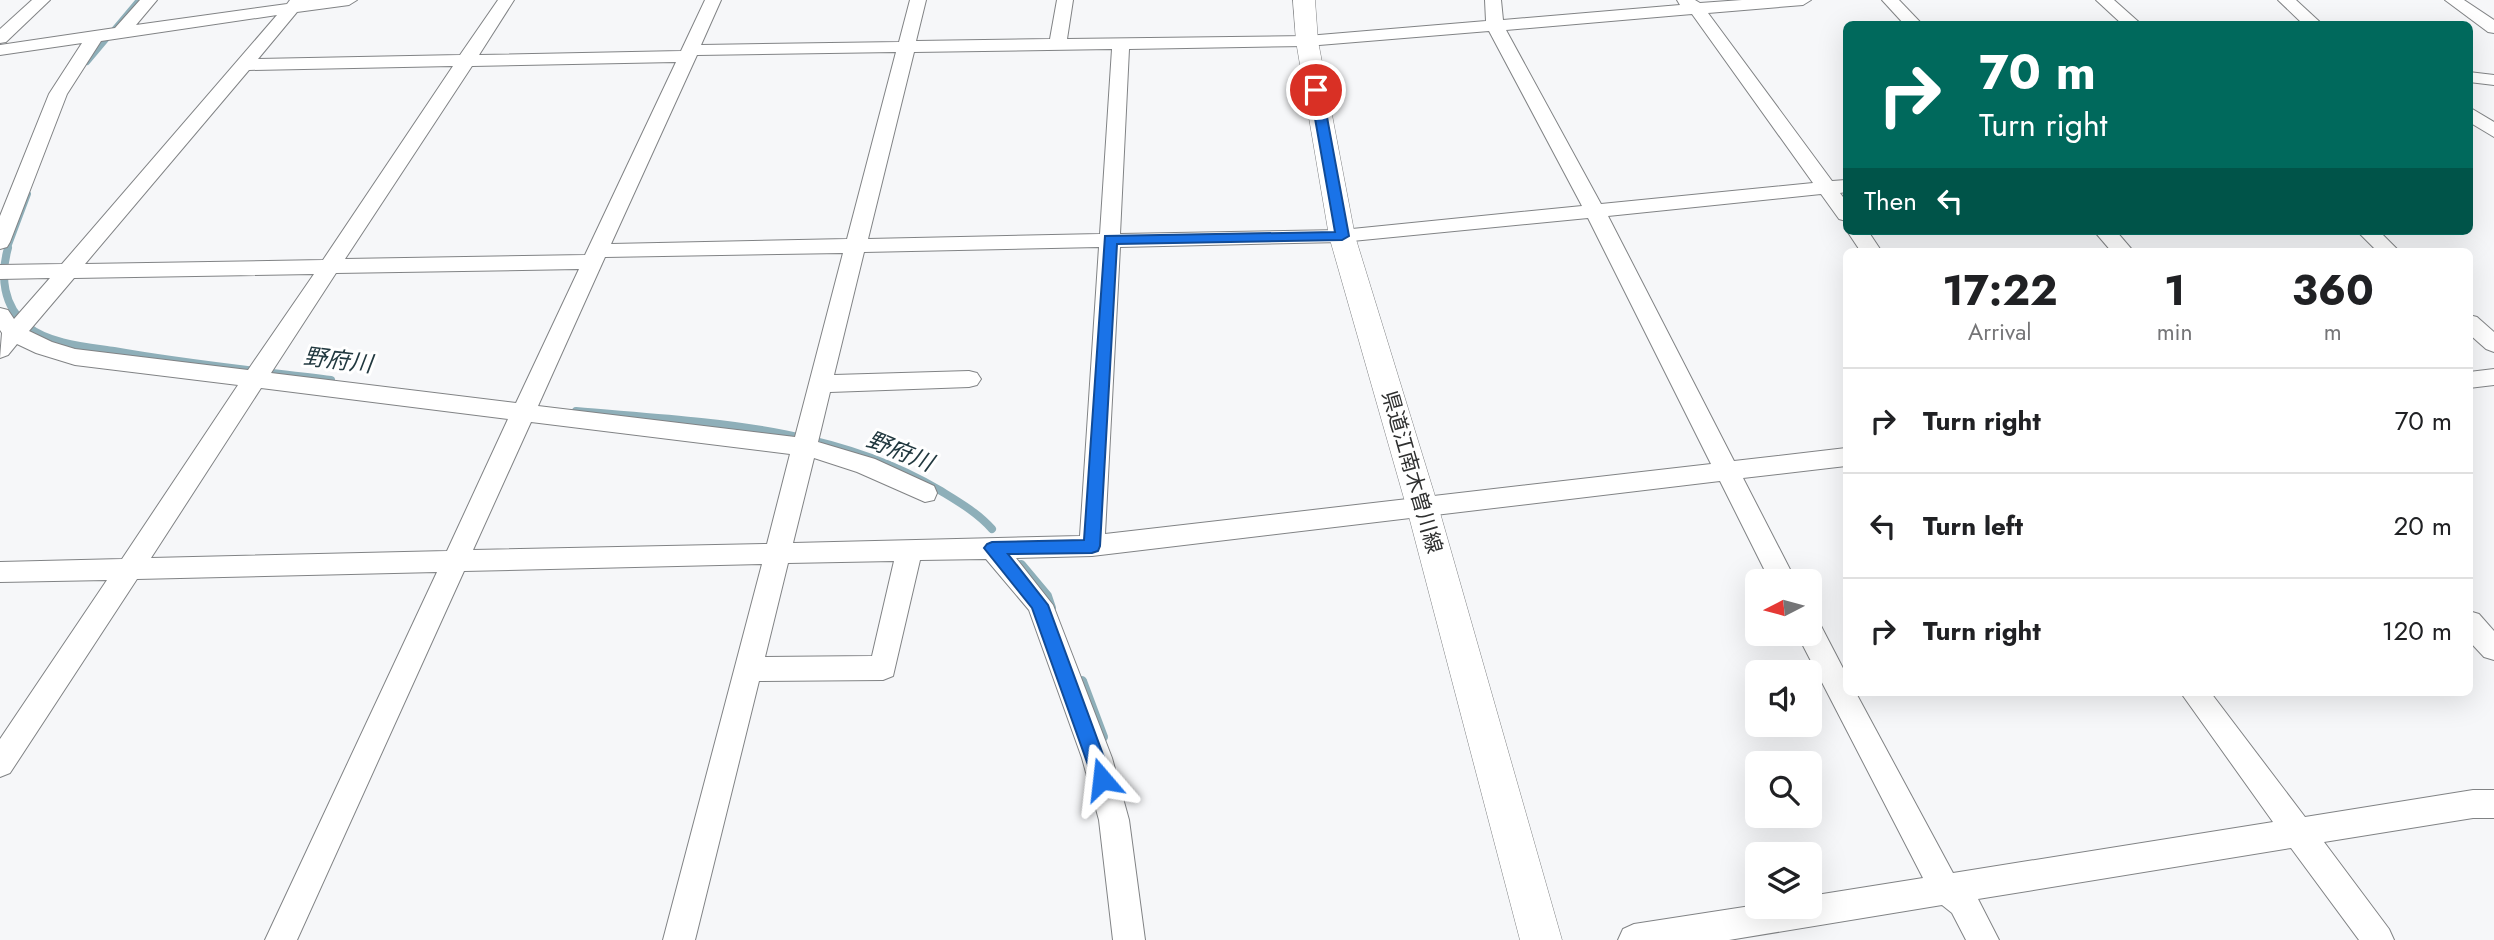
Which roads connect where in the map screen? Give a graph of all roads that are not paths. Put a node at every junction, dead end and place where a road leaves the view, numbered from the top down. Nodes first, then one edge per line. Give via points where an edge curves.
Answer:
1 (42, 0) edge
2 (149, 0) edge
3 (349, 0) edge
4 (506, 0) edge
5 (713, 0) edge
6 (918, 0) edge
7 (1065, 0) edge
8 (1304, 0) edge
9 (1493, 0) edge
10 (1803, 0) edge
11 (1890, 0) edge
12 (2104, 0) edge
13 (2286, 0) edge
14 (2453, 0) edge
15 (296, 4) edge
16 (1690, 5) edge
17 (1910, 21) edge
18 (2128, 21) edge
19 (2310, 21) edge
20 (9, 22) edge
21 (1495, 26) junction
22 (2494, 28) edge
23 (108, 36) junction
24 (0, 38) edge
25 (1307, 41) junction
26 (1121, 43) junction
27 (1058, 44) junction
28 (907, 47) junction
29 (0, 50) edge
30 (689, 53) junction
31 (466, 61) junction
32 (245, 65) junction
33 (2473, 77) edge
34 (2494, 80) edge
35 (1837, 187) edge
36 (1843, 206) edge
37 (1595, 211) junction
38 (2108, 235) edge
39 (2371, 235) edge
40 (1342, 236) junction
41 (1110, 239) junction
42 (0, 242) edge
43 (856, 246) junction
44 (2120, 248) edge
45 (2386, 248) edge
46 (595, 256) junction
47 (331, 266) junction
48 (69, 271) junction
49 (5, 272) edge
50 (2473, 326) edge
51 (13, 329) edge
52 (2494, 344) edge
53 (258, 374) junction
54 (2494, 377) edge
55 (969, 379) dead end
56 (2473, 380) edge
57 (821, 384) junction
58 (525, 407) junction
59 (805, 440) junction
60 (1843, 457) edge
61 (1725, 471) junction
62 (925, 494) dead end
63 (1423, 509) junction
64 (1092, 546) junction
65 (992, 548) junction
66 (909, 550) junction
67 (777, 553) junction
68 (454, 562) junction
69 (129, 568) junction
70 (1777, 569) edge
71 (0, 572) edge
72 (2473, 626) edge
73 (1817, 646) edge
74 (2494, 649) edge
75 (748, 668) junction
76 (1843, 695) edge
77 (1844, 696) edge
78 (2197, 696) edge
79 (0, 764) edge
80 (2494, 804) edge
81 (2300, 832) junction
82 (1944, 888) junction
83 (281, 940) edge
84 (679, 940) edge
85 (1129, 940) edge
86 (1541, 940) edge
87 (1634, 940) edge
88 (1983, 940) edge
89 (2378, 940) edge

1 - 20 street
2 - 23 street
3 - 15 street
4 - 31 street
5 - 30 street
6 - 28 street
7 - 27 street
8 - 25 main road, 県道江南木曽川線
9 - 21 street
10 - 16 street
11 - 17 street
12 - 18 street
13 - 19 street
14 - 22 street
15 - 23 street
15 - 32 street
16 - 21 street
16 - 35 street
20 - 24 street
21 - 25 street
21 - 37 street
23 - 29 street
23 - 42 street via 58,94
25 - 26 street
25 - 40 main road, 県道江南木曽川線
26 - 27 street
26 - 41 street
27 - 28 street
28 - 30 street
28 - 43 street
30 - 31 street
30 - 46 street
31 - 32 street
31 - 47 street
32 - 48 street
33 - 34 street
35 - 36 street
35 - 37 street
37 - 40 street
37 - 61 street
38 - 44 street
39 - 45 street
40 - 41 street
40 - 63 main road, 県道江南木曽川線
41 - 43 street
41 - 64 street
43 - 46 street
43 - 57 street
46 - 47 street
46 - 58 street
47 - 48 street
47 - 53 street
48 - 49 street
48 - 51 street
50 - 52 street
51 - 53 street via 53,353
53 - 58 street
53 - 69 street
54 - 56 street
55 - 57 street
57 - 59 street
58 - 59 street
58 - 68 street
59 - 62 street
59 - 67 street
60 - 61 street
61 - 63 street
61 - 70 street
63 - 64 street
63 - 86 main road, 県道江南木曽川線
64 - 65 street
65 - 66 street
65 - 85 street via 1040,605 1087,732 1114,820
66 - 67 street
66 - 75 street via 883,668
67 - 68 street
67 - 75 street
68 - 69 street
68 - 83 street
69 - 71 street
69 - 79 street
72 - 74 street
73 - 76 street
75 - 84 street
77 - 82 street
78 - 81 street
80 - 81 street
81 - 82 street
81 - 89 street
82 - 87 street
82 - 88 street via 1963,902

